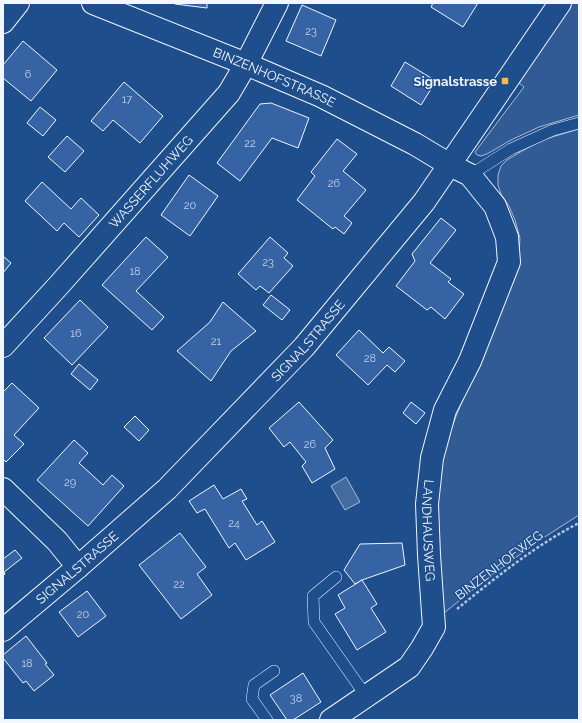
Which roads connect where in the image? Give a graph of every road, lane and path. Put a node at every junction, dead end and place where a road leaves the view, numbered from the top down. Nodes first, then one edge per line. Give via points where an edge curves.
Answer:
1 (18, 3) edge
2 (93, 3) edge
3 (277, 3) edge
4 (560, 3) edge
5 (3, 22) edge
6 (246, 64) junction
7 (579, 123) edge
8 (450, 165) junction
9 (470, 175) junction
10 (3, 346) edge
11 (3, 489) edge
12 (579, 523) edge
13 (78, 567) junction
14 (336, 577) dead end
15 (434, 627) junction
16 (3, 630) edge
17 (274, 671) dead end
18 (366, 696) junction
19 (267, 720) edge
20 (331, 720) edge

1 - 5 street
2 - 6 street, BINZENHOFSTRASSE
3 - 6 street, WASSERFLUHWEG
4 - 8 street, SIGNALSTRASSE
6 - 8 street, BINZENHOFSTRASSE via 321,96 415,144
6 - 10 street, WASSERFLUHWEG via 229,93
7 - 9 lane via 552,130 511,149
8 - 9 street, LANDHAUSWEG
8 - 13 street, SIGNALSTRASSE via 424,202 304,348 167,489
9 - 15 street, LANDHAUSWEG via 495,206 507,237 509,262 470,361 445,410 432,458 427,504
11 - 13 street via 57,541
12 - 15 path, BINZENHOFWEG via 562,531 495,578
13 - 16 street, SIGNALSTRASSE
14 - 18 lane via 313,596 314,622
15 - 18 street via 409,667
17 - 19 lane via 254,685 252,698
18 - 20 street

